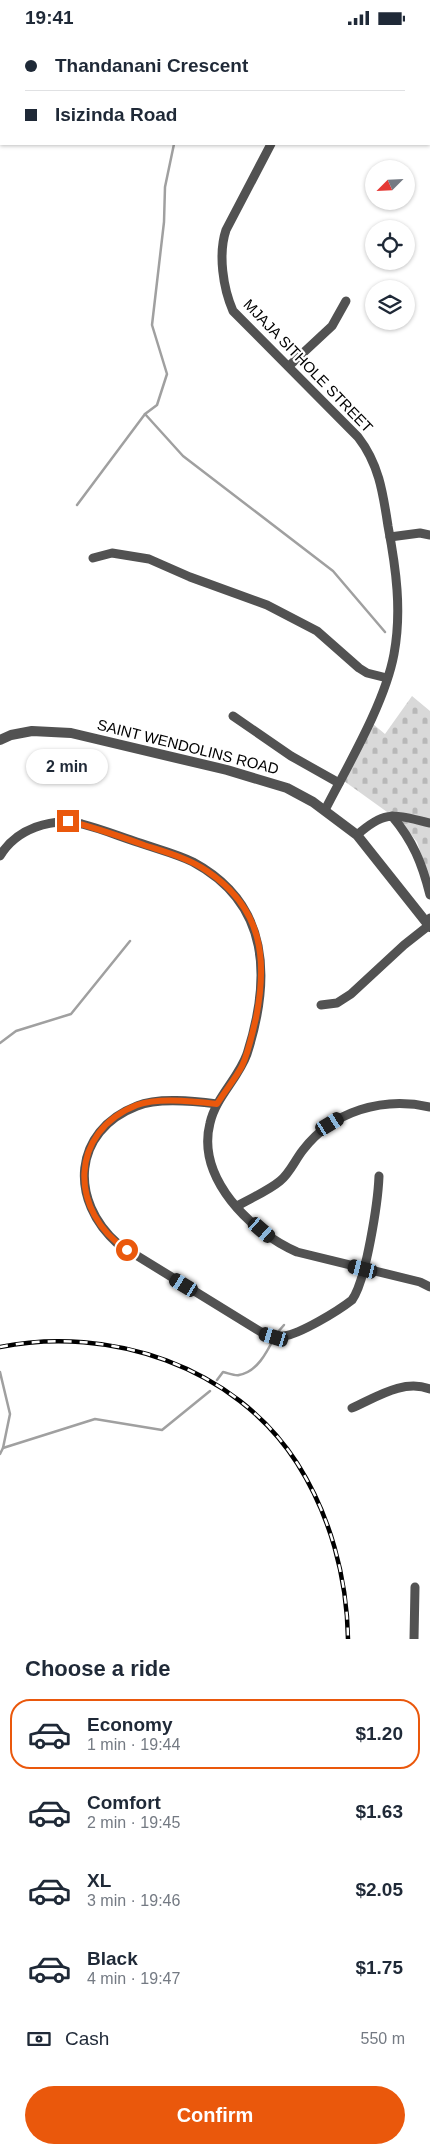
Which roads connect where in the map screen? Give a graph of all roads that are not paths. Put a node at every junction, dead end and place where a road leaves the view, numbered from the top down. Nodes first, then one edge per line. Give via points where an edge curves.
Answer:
1 (270, 145) edge
2 (346, 301) dead end
3 (288, 367) junction
4 (430, 535) edge
5 (390, 537) junction
6 (93, 558) dead end
7 (387, 678) junction
8 (233, 716) dead end
9 (0, 740) edge
10 (338, 783) junction
11 (325, 810) junction
12 (392, 816) junction
13 (430, 823) edge
14 (357, 835) junction
15 (0, 856) edge
16 (430, 895) edge
17 (429, 924) edge
18 (321, 1005) dead end
19 (217, 1104) junction
20 (430, 1107) edge
21 (379, 1176) dead end
22 (237, 1206) junction
23 (363, 1269) junction
24 (430, 1287) edge
25 (430, 1389) edge
26 (352, 1408) dead end
27 (415, 1587) dead end
28 (414, 1639) edge

1 - 3 street, MJAJA SITHOLE STREET via 226,230 222,259 226,292 233,311
2 - 3 street via 332,326
3 - 5 street, MJAJA SITHOLE STREET via 368,449 380,479
4 - 5 street
5 - 7 street, MJAJA SITHOLE STREET via 398,605 394,656
6 - 7 street via 118,553 149,559 267,605 317,631 367,673
7 - 10 street, MJAJA SITHOLE STREET
8 - 10 street via 291,756
9 - 11 street, SAINT WENDOLINS ROAD via 32,731 70,733 258,778 287,787
10 - 11 street, MJAJA SITHOLE STREET
11 - 14 street, SAINT WENDOLINS ROAD
12 - 13 street
12 - 14 street via 374,820
12 - 16 street via 415,848
14 - 17 street, SAINT WENDOLINS ROAD
15 - 19 street via 14,839 31,828 68,821 192,862 208,871 230,891 256,932 262,955 262,979 246,1055
17 - 18 street via 351,993 337,1003
19 - 22 street via 209,1125 210,1158 221,1185
19 - 23 street via 147,1103 122,1113 100,1132 88,1155 84,1185 94,1217 104,1232 136,1256 274,1337 298,1332 347,1304 357,1293
20 - 22 street via 382,1104 341,1117 319,1131 280,1181
21 - 23 street via 379,1195
22 - 23 street via 285,1247
23 - 24 street
25 - 26 street via 421,1386 397,1388
27 - 28 street

